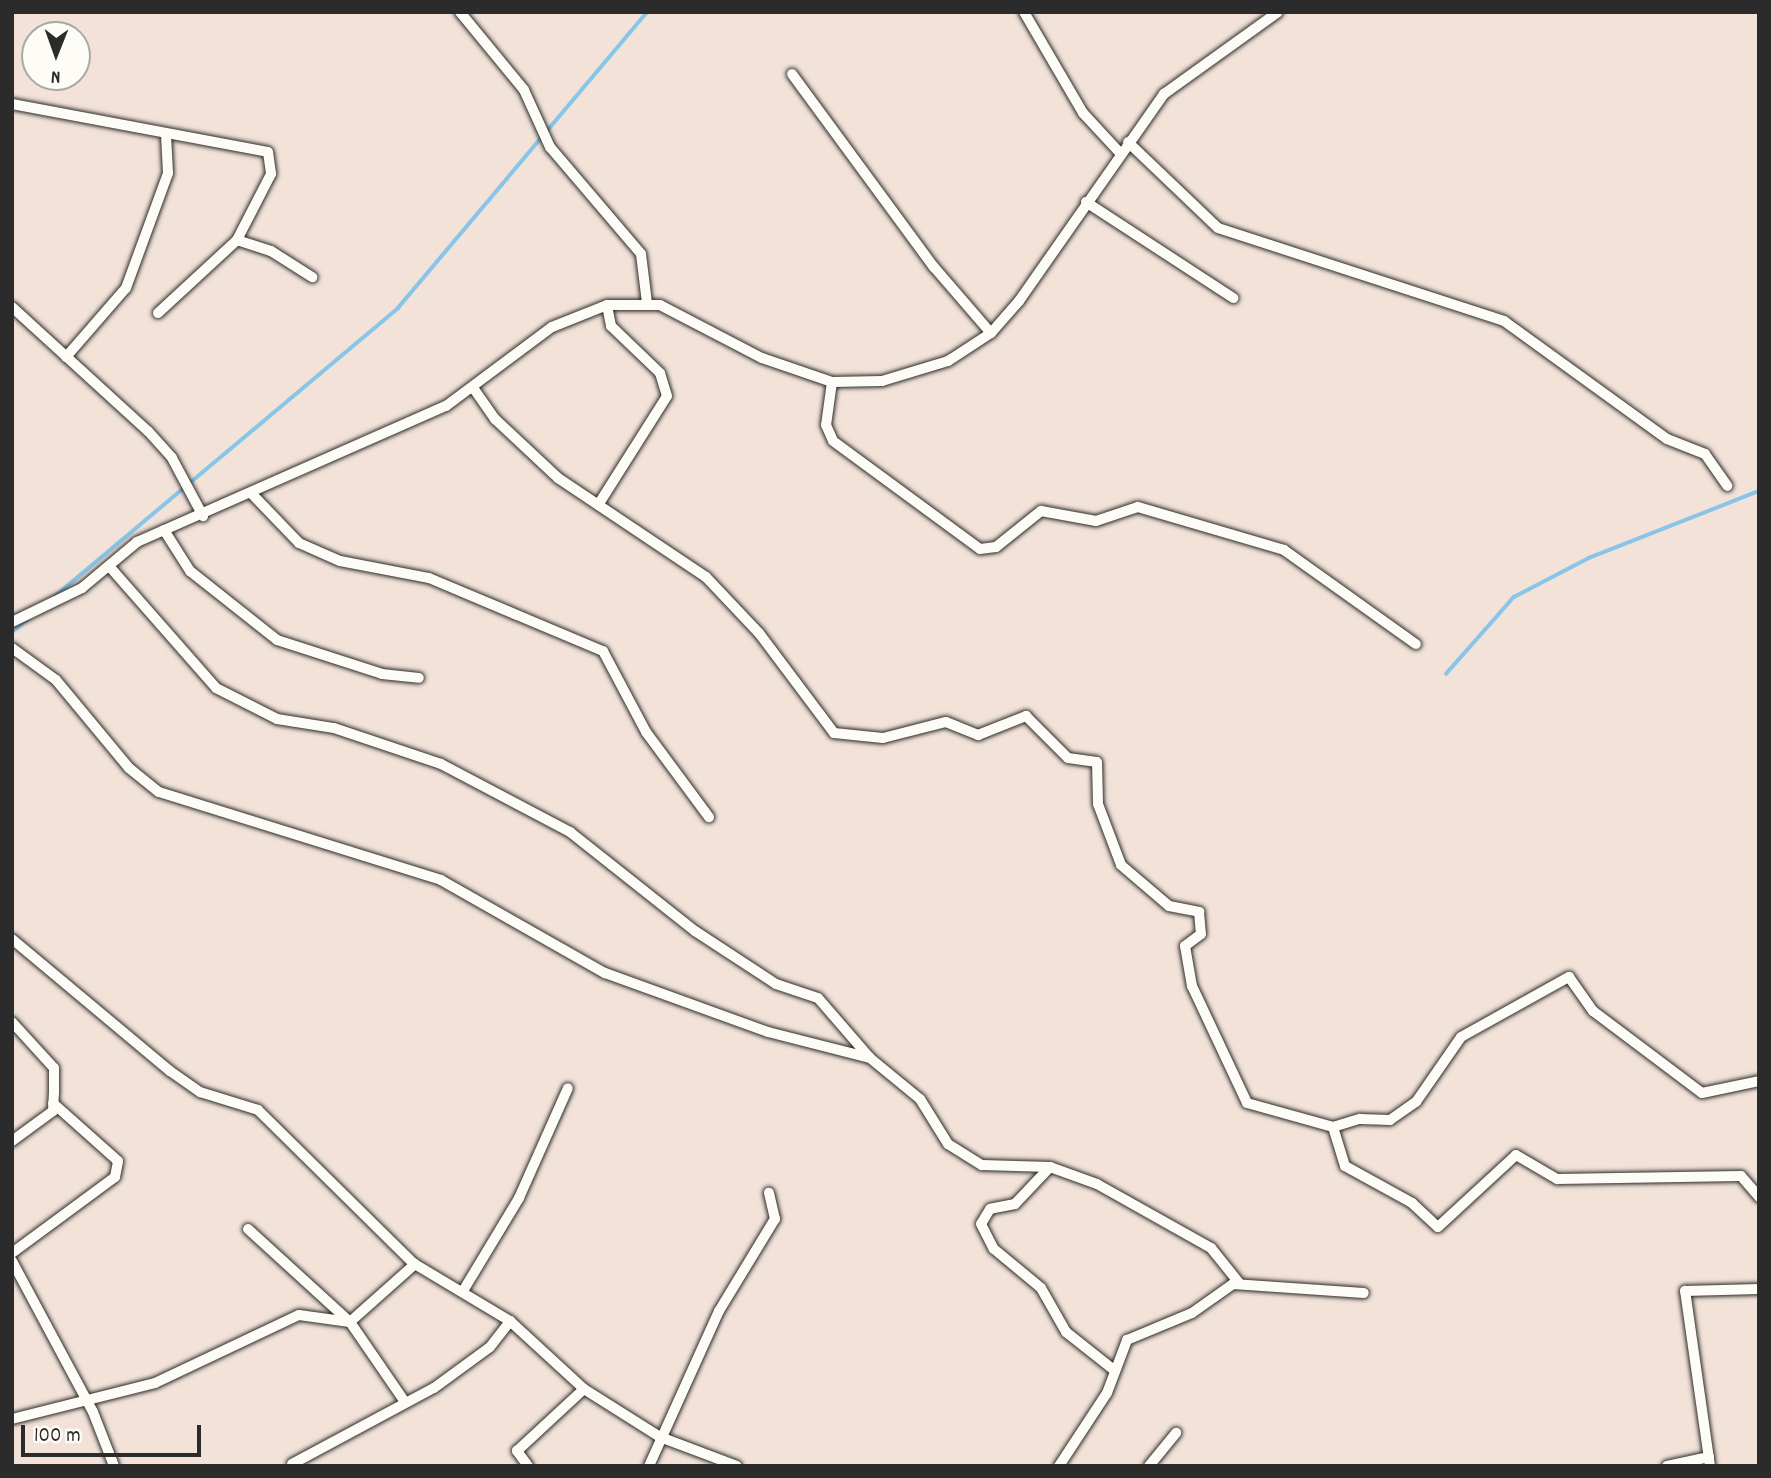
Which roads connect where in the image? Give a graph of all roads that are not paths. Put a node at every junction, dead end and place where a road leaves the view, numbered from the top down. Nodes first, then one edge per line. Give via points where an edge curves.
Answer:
1 (460, 12) edge
2 (1024, 12) edge
3 (1278, 12) edge
4 (792, 74) dead end
5 (12, 104) edge
6 (166, 135) junction
7 (1128, 142) junction
8 (1120, 153) junction
9 (1086, 202) junction
10 (237, 240) junction
11 (312, 277) dead end
12 (1233, 298) dead end
13 (647, 303) junction
14 (607, 305) junction
15 (12, 307) edge
16 (158, 313) dead end
17 (991, 332) junction
18 (65, 357) junction
19 (832, 382) junction
20 (474, 389) junction
21 (1727, 486) dead end
22 (252, 494) junction
23 (600, 502) junction
24 (203, 516) junction
25 (164, 530) junction
26 (108, 566) junction
27 (12, 622) edge
28 (1416, 643) dead end
29 (12, 648) edge
30 (419, 678) dead end
31 (709, 817) dead end
32 (12, 939) edge
33 (12, 1022) edge
34 (870, 1058) junction
35 (1759, 1080) edge
36 (568, 1088) dead end
37 (53, 1103) junction
38 (1332, 1127) junction
39 (12, 1141) edge
40 (1050, 1167) junction
41 (769, 1193) dead end
42 (1759, 1197) edge
43 (248, 1229) dead end
44 (12, 1252) edge
45 (12, 1261) edge
46 (415, 1265) junction
47 (1240, 1284) junction
48 (1759, 1289) edge
49 (463, 1291) junction
50 (1364, 1293) dead end
51 (510, 1321) junction
52 (350, 1322) junction
53 (1114, 1370) junction
54 (584, 1388) junction
55 (86, 1398) junction
56 (403, 1399) junction
57 (12, 1419) edge
58 (1176, 1433) dead end
59 (660, 1437) junction
60 (1710, 1462) edge
61 (292, 1464) dead end
62 (114, 1466) edge
63 (528, 1466) edge
64 (649, 1466) edge
65 (737, 1466) edge
66 (1059, 1466) edge
67 (1149, 1466) edge
68 (1667, 1466) edge

1 - 13 street via 524,90 550,147 641,254
2 - 8 street via 1083,113
3 - 7 street via 1164,94
4 - 17 street via 934,267
5 - 6 street
6 - 10 street via 259,147 273,158
6 - 18 street via 168,173 127,288
7 - 8 street
7 - 21 street via 1218,228 1504,321 1667,439 1705,454
8 - 9 street
9 - 12 street
9 - 17 street
10 - 11 street via 271,251
10 - 16 street
13 - 14 street
13 - 19 street via 685,315 762,358
14 - 20 street via 552,327
14 - 23 street via 611,327 660,373 667,396
15 - 18 street
17 - 19 street via 920,371 882,381
18 - 24 street via 172,458
19 - 28 street via 826,425 833,440 980,549 996,547 1041,511 1096,521 1139,508 1284,550
20 - 22 street
20 - 23 street via 548,469
22 - 24 street
22 - 31 street via 299,543 340,561 429,578 603,651 646,732
23 - 38 street via 706,577 759,633 834,733 883,738 946,722 978,734 1026,716 1068,758 1097,762 1098,804 1121,865 1169,906 1199,912 1201,934 1185,946 1192,986 1247,1103
24 - 25 street
25 - 26 street
25 - 30 street via 190,571 277,640 382,674
26 - 27 street via 82,588
26 - 34 street via 216,688 276,719 334,728 441,764 569,832 695,931 776,984 818,998
29 - 34 street via 56,680 129,768 159,792 441,880 605,972 768,1032
32 - 46 street via 170,1071 200,1091 258,1110
33 - 37 street via 54,1068
34 - 40 street via 920,1099 948,1144 982,1165
35 - 38 street via 1702,1093 1592,1011 1569,977 1461,1037 1416,1102 1390,1120 1360,1119
36 - 49 street via 519,1198
37 - 39 street via 53,1111
37 - 44 street via 118,1161 115,1177
38 - 42 street via 1345,1166 1412,1203 1438,1227 1516,1155 1557,1179 1741,1175
40 - 47 street via 1097,1184 1211,1248
40 - 53 street via 1015,1204 990,1209 981,1224 994,1249 1041,1288 1066,1332
41 - 59 street via 775,1219 719,1311
43 - 52 street
45 - 55 street
46 - 49 street
46 - 52 street
47 - 50 street
47 - 53 street via 1192,1313 1126,1340
48 - 60 street via 1685,1291
49 - 51 street
51 - 54 street
51 - 56 street via 460,1371
52 - 55 street via 299,1315 155,1383
52 - 56 street
53 - 66 street via 1107,1393
54 - 59 street
54 - 63 street via 517,1451
55 - 57 street
55 - 62 street
56 - 61 street
58 - 67 street
59 - 64 street
59 - 65 street
60 - 68 street

